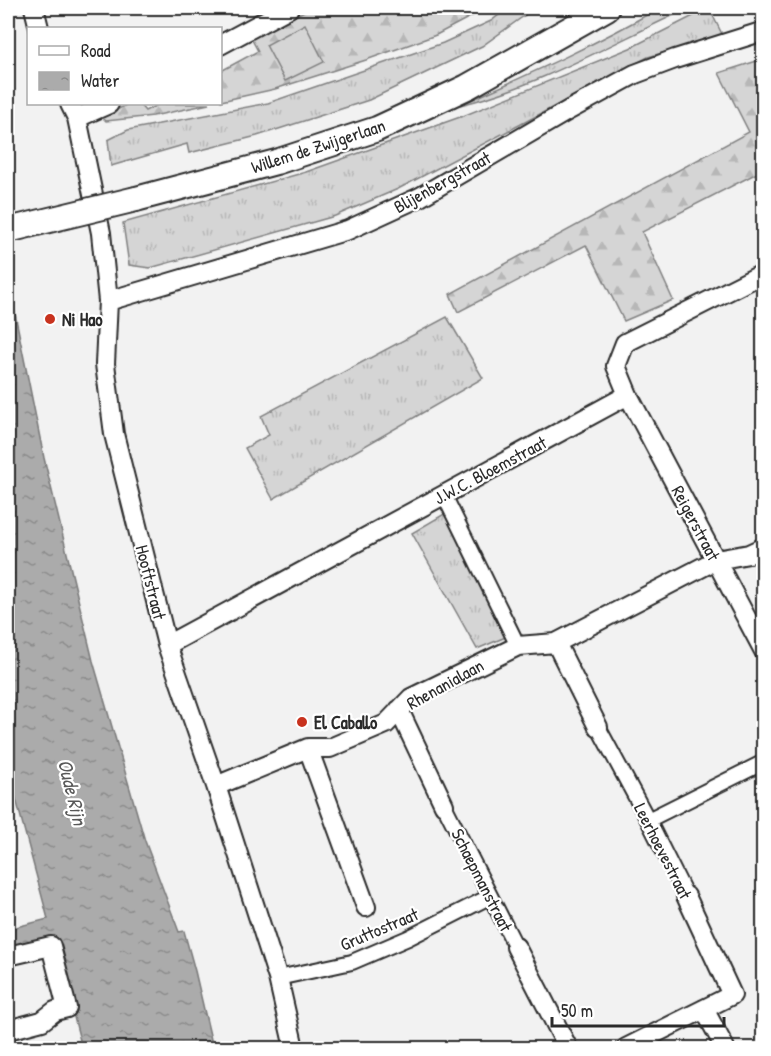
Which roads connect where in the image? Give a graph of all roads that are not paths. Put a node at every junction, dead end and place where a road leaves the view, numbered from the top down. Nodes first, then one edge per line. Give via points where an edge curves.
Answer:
1 (34, 8) edge
2 (289, 8) edge
3 (607, 8) edge
4 (39, 27) edge
5 (764, 31) edge
6 (222, 44) edge
7 (104, 105) edge
8 (74, 111) edge
9 (8, 230) edge
10 (764, 273) edge
11 (108, 302) junction
12 (628, 395) junction
13 (444, 495) junction
14 (764, 547) edge
15 (716, 560) junction
16 (556, 643) junction
17 (167, 645) junction
18 (518, 646) junction
19 (764, 651) edge
20 (399, 710) junction
21 (598, 727) joint
22 (308, 748) junction
23 (764, 762) edge
24 (216, 786) junction
25 (444, 805) joint
26 (648, 820) junction
27 (686, 896) joint
28 (489, 897) junction
29 (366, 907) dead end
30 (516, 947) joint
31 (8, 956) edge
32 (278, 978) junction
33 (704, 1009) junction
34 (8, 1030) edge
35 (294, 1048) edge
36 (568, 1048) edge
37 (626, 1048) edge
38 (725, 1048) edge

1 - 4 street
2 - 6 street
3 - 9 street, Willem de Zwijgerlaan, bridge via 467,87 377,129 276,162
5 - 11 street, Blijenbergstraat via 635,74 420,197 348,230
7 - 8 street
8 - 11 street, Hooftstraat via 102,233
10 - 12 street via 625,344 616,366
11 - 17 street, Hooftstraat via 105,364 114,434
12 - 13 street, J.W.C. Bloemstraat
12 - 15 street, Reigerstraat
13 - 17 street, J.W.C. Bloemstraat
13 - 18 street
14 - 15 street, Rhenanialaan
15 - 16 street, Rhenanialaan
15 - 19 street, Reigerstraat
16 - 18 street, Rhenanialaan
16 - 21 street, Leerhoevestraat
17 - 24 street, Hooftstraat
18 - 20 street, Rhenanialaan via 411,698
20 - 22 street, Rhenanialaan via 386,724 330,748
20 - 25 street, Schaepmanstraat
21 - 26 street, Leerhoevestraat
22 - 24 street, Rhenanialaan
22 - 29 street
23 - 26 street
24 - 32 street, Hooftstraat
25 - 28 street, Schaepmanstraat
26 - 27 street, Leerhoevestraat
27 - 33 street, Leerhoevestraat via 732,995
28 - 30 street, Schaepmanstraat
28 - 32 street, Gruttostraat via 352,962
30 - 36 street, Schaepmanstraat
31 - 34 street via 51,946 67,1008 42,1021
32 - 35 street, Hooftstraat
33 - 37 street
33 - 38 street

